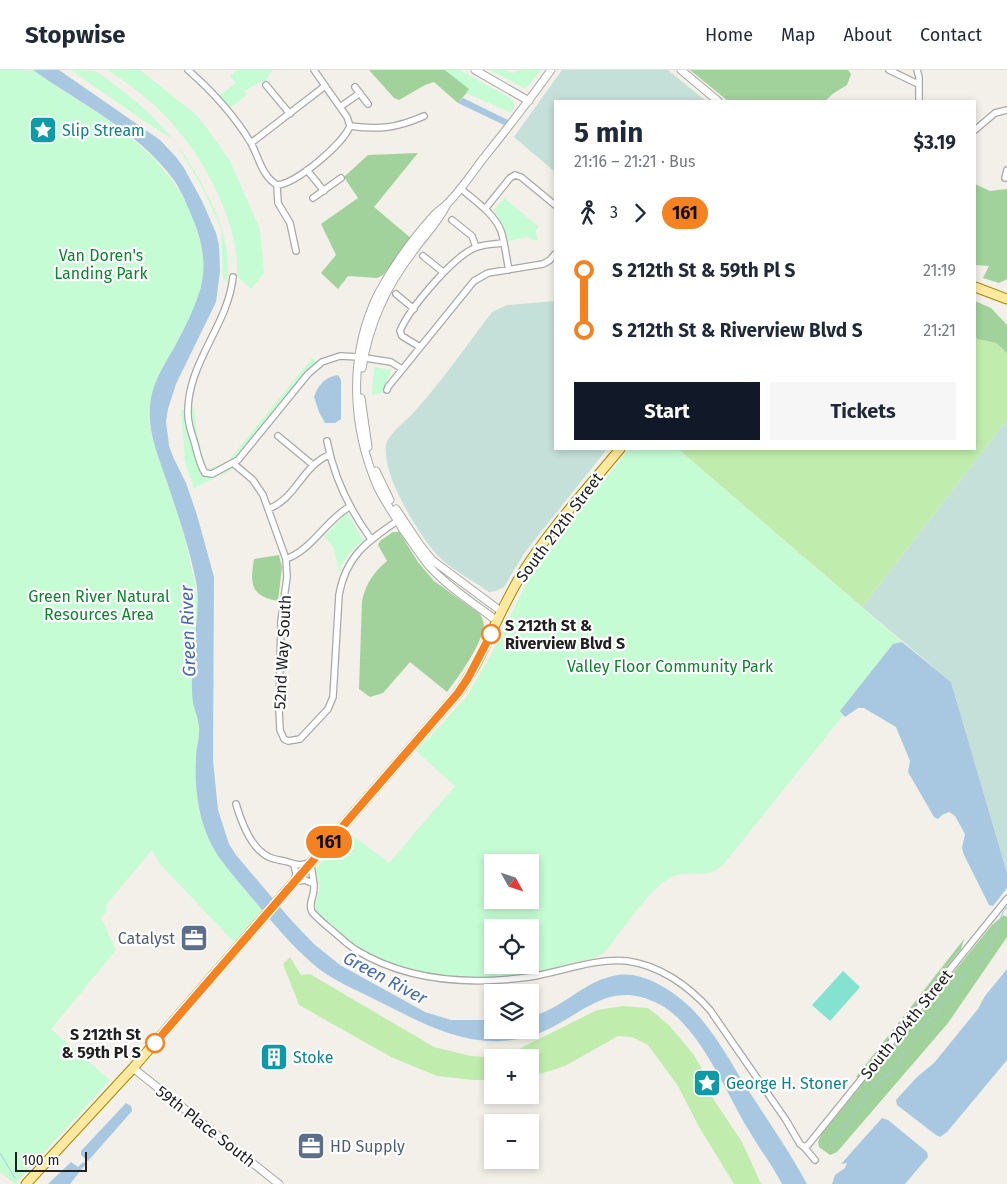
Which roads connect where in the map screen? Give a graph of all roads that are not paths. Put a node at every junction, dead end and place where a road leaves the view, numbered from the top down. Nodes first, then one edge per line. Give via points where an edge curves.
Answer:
1 (188, 70) edge
2 (314, 70) edge
3 (475, 70) edge
4 (551, 70) edge
5 (681, 70) edge
6 (889, 70) edge
7 (917, 70) edge
8 (266, 84) dead end
9 (918, 84) junction
10 (325, 86) junction
11 (355, 87) dead end
12 (360, 93) junction
13 (717, 100) edge
14 (918, 100) edge
15 (529, 101) junction
16 (368, 104) dead end
17 (340, 107) junction
18 (1007, 110) edge
19 (290, 114) junction
20 (424, 116) dead end
21 (350, 126) junction
22 (976, 129) edge
23 (251, 143) junction
24 (307, 170) junction
25 (1007, 170) edge
26 (340, 178) dead end
27 (1005, 178) dead end
28 (277, 185) junction
29 (460, 188) junction
30 (324, 191) junction
31 (314, 198) dead end
32 (554, 204) edge
33 (485, 209) junction
34 (452, 220) dead end
35 (503, 243) junction
36 (476, 247) junction
37 (296, 251) dead end
38 (554, 255) edge
39 (422, 256) dead end
40 (508, 270) junction
41 (443, 272) junction
42 (233, 277) dead end
43 (976, 287) edge
44 (396, 294) dead end
45 (1007, 299) edge
46 (414, 309) junction
47 (420, 347) junction
48 (362, 357) junction
49 (402, 369) junction
50 (387, 390) dead end
51 (278, 436) dead end
52 (327, 441) dead end
53 (619, 450) edge
54 (330, 455) junction
55 (234, 464) junction
56 (313, 465) junction
57 (349, 507) junction
58 (268, 509) junction
59 (400, 520) junction
60 (371, 539) junction
61 (286, 559) junction
62 (502, 612) junction
63 (497, 621) junction
64 (236, 804) dead end
65 (311, 862) junction
66 (294, 865) junction
67 (294, 882) junction
68 (314, 884) junction
69 (1007, 899) edge
70 (133, 1068) junction
71 (804, 1146) junction
72 (815, 1160) dead end
73 (26, 1184) edge
74 (279, 1184) edge

1 - 23 street via 218,99
2 - 10 street
3 - 15 street
4 - 15 street
5 - 13 street
6 - 9 street
7 - 9 street
8 - 19 street
9 - 14 street
10 - 17 street
10 - 19 street
11 - 12 street
12 - 16 street
12 - 17 street
15 - 29 street
17 - 21 street
18 - 22 street via 995,113
19 - 23 street
20 - 21 street via 393,127
21 - 24 street via 338,144
23 - 28 street via 266,175
24 - 28 street
24 - 30 street
25 - 27 street
26 - 30 street
28 - 37 street via 278,203 290,223
29 - 33 street
29 - 48 street via 391,277
30 - 31 street
32 - 33 street via 522,177 515,176
33 - 35 street via 501,230
34 - 36 street via 472,236
35 - 36 street
35 - 40 street
36 - 41 street via 461,255
38 - 40 street via 547,262
39 - 41 street
40 - 47 street via 488,273 474,281
41 - 46 street
42 - 55 street via 223,315 201,358 188,414 206,473 212,474
43 - 45 main road
44 - 46 street
46 - 47 street via 400,331 402,336
47 - 49 street
48 - 49 street via 391,362
48 - 55 street via 340,356 317,365
48 - 59 street via 360,392 367,440 377,473
49 - 50 street
51 - 56 street
52 - 54 street
53 - 62 main road, South 212th Street via 536,554
54 - 56 street
54 - 57 street
55 - 58 street, 52nd Way South via 257,485
56 - 58 street via 282,504
57 - 60 street
57 - 61 street via 304,549
58 - 61 street, 52nd Way South
59 - 60 street
59 - 62 street via 432,560
59 - 63 street via 434,571
60 - 61 street, 52nd Way South via 354,556 341,581 331,703 300,739 288,741 280,730 279,710
62 - 63 main road, South 212th Street
63 - 65 main road, South 212th Street via 475,667 458,693
64 - 66 street via 246,830 262,852 270,858
65 - 66 street
65 - 67 main road, South 212th Street
65 - 68 street
66 - 67 street
67 - 68 street via 306,880
67 - 70 main road, South 212th Street
68 - 71 street via 310,907 318,918 354,949 410,973 445,979 488,980 530,977 622,961 666,974 697,996 710,1010
69 - 71 street, South 204th Street
70 - 73 main road, South 212th Street
70 - 74 street, 59th Place South
71 - 72 street

